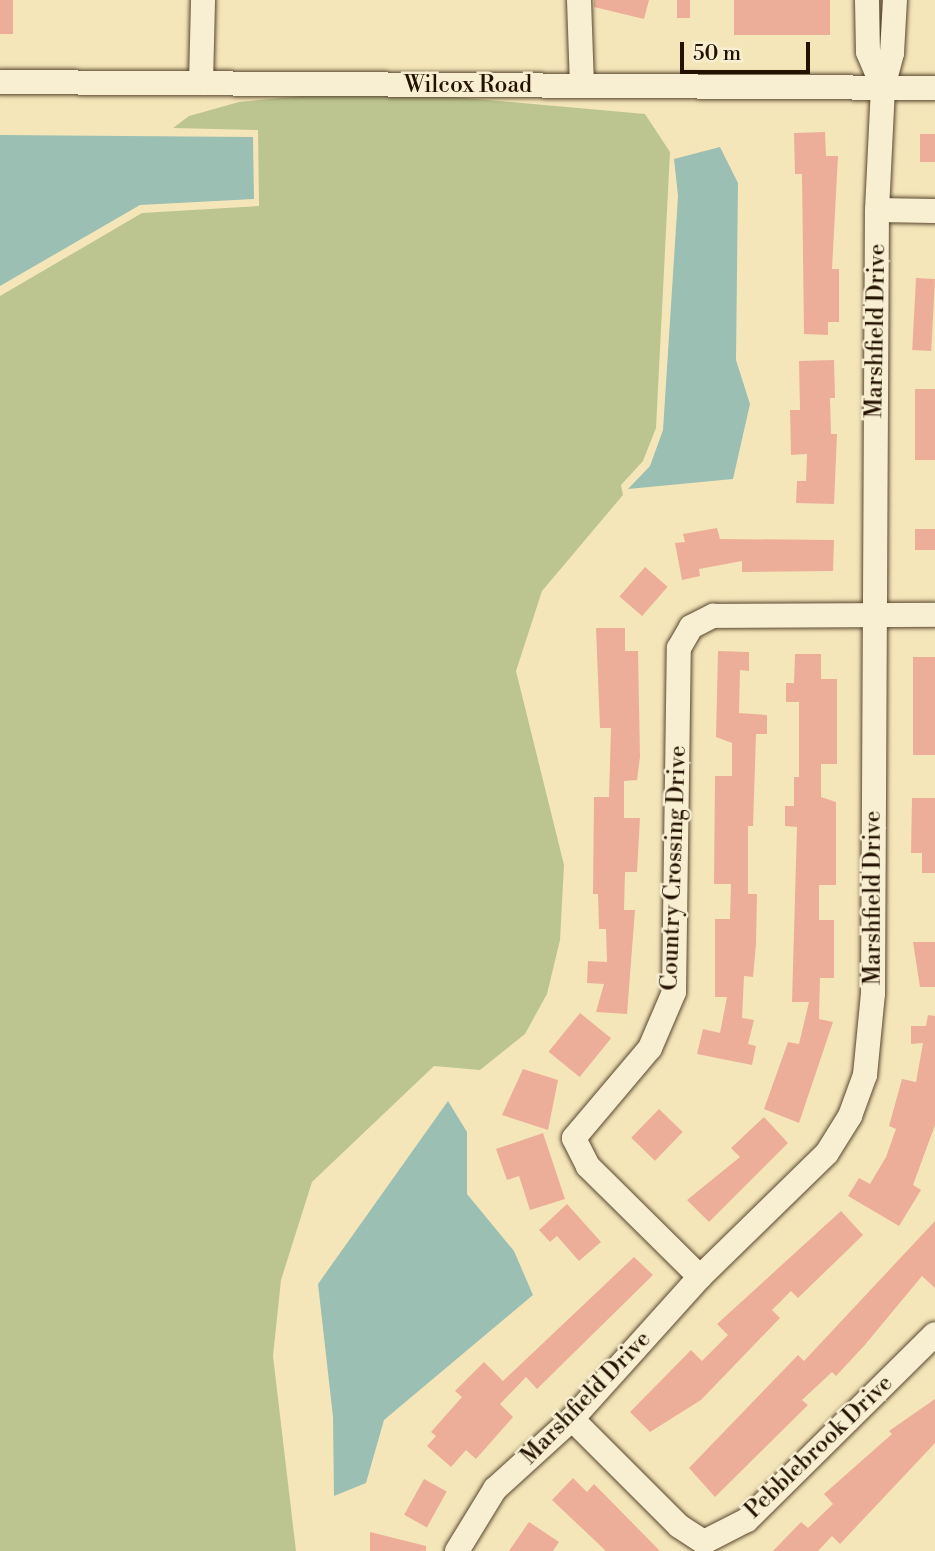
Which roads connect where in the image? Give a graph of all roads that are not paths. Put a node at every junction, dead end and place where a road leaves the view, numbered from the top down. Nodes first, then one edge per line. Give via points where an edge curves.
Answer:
1 (203, 0) edge
2 (579, 0) edge
3 (867, 0) edge
4 (895, 0) edge
5 (0, 82) edge
6 (201, 83) junction
7 (582, 86) junction
8 (883, 88) junction
9 (935, 88) edge
10 (877, 210) junction
11 (935, 211) edge
12 (873, 615) junction
13 (935, 615) edge
14 (700, 1277) junction
15 (935, 1334) edge
16 (572, 1419) junction
17 (457, 1551) edge

1 - 6 street
2 - 7 street
3 - 8 street, Marshfield Drive via 868,52
4 - 8 street, Marshfield Drive via 892,53
5 - 6 street, Wilcox Road
6 - 7 street, Wilcox Road
7 - 8 street, Wilcox Road
8 - 9 street, Wilcox Road
8 - 10 street, Marshfield Drive
10 - 11 street
10 - 12 street, Marshfield Drive
12 - 13 street, Country Crossing Drive
12 - 14 street, Marshfield Drive via 873,994 865,1075 850,1116 827,1153
12 - 14 street, Country Crossing Drive via 713,616 691,627 679,648 674,992 650,1048 574,1138 588,1166
14 - 16 street, Marshfield Drive
15 - 16 street, Pebblebrook Drive via 747,1520 704,1542 679,1526
16 - 17 street, Marshfield Drive via 495,1489

